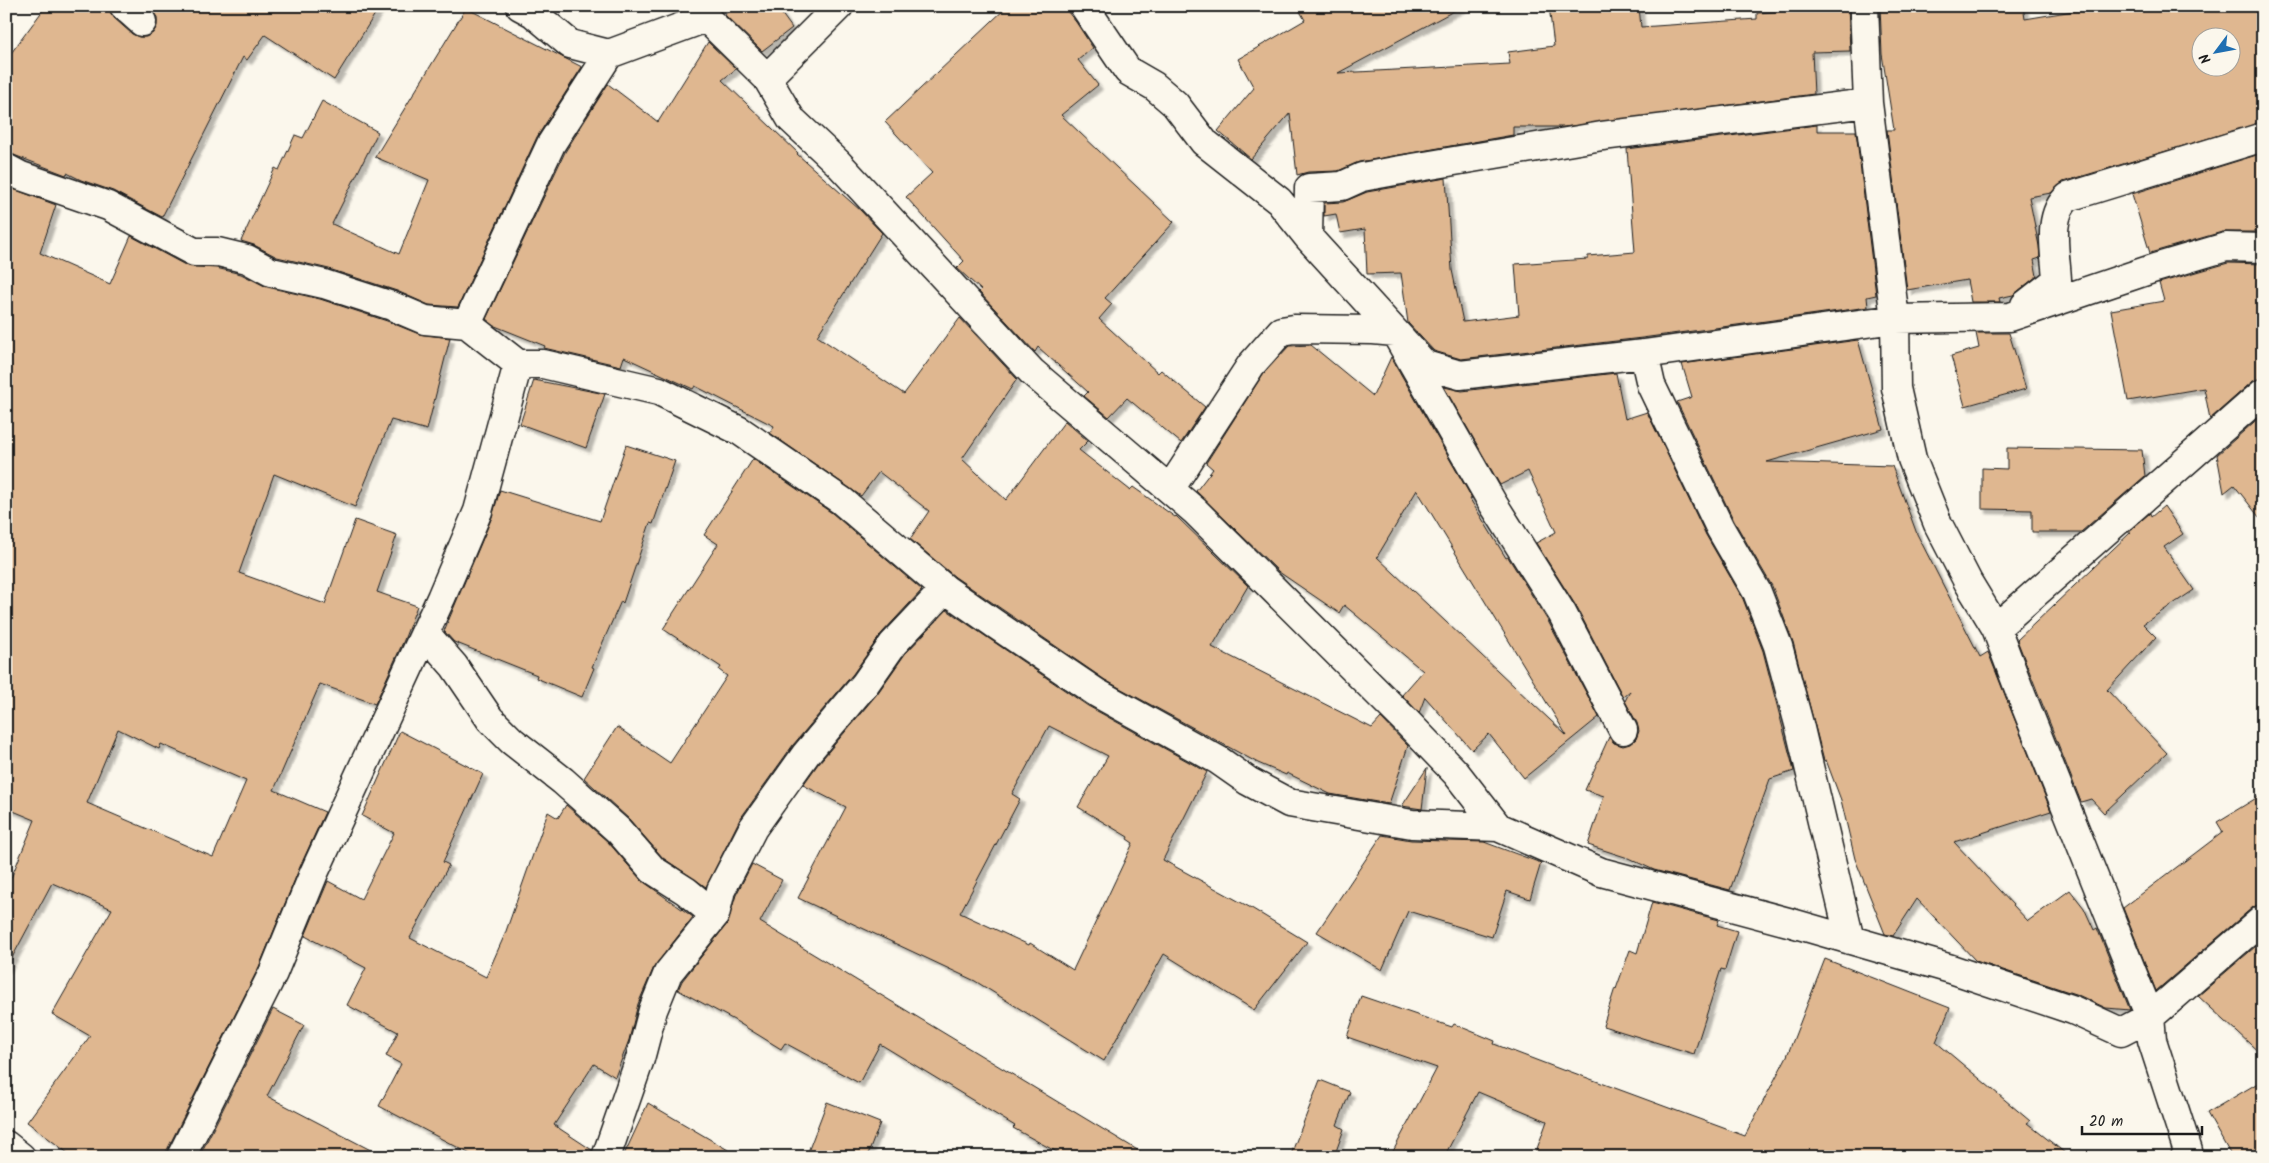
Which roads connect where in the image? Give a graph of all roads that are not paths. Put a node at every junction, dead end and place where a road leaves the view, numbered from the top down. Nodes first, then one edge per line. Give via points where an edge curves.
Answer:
1 (520, 6) edge
2 (839, 6) edge
3 (1084, 6) edge
4 (1864, 6) edge
5 (609, 54) junction
6 (766, 78) junction
7 (1868, 103) junction
8 (2263, 137) edge
9 (6, 168) edge
10 (1308, 237) junction
11 (2263, 248) edge
12 (2010, 317) junction
13 (1894, 319) junction
14 (467, 324) junction
15 (1395, 332) junction
16 (1644, 354) junction
17 (518, 364) junction
18 (2263, 393) edge
19 (1170, 489) junction
20 (945, 589) junction
21 (1996, 628) junction
22 (425, 633) junction
23 (1624, 730) dead end
24 (1498, 827) junction
25 (715, 915) junction
26 (2263, 919) edge
27 (1850, 940) junction
28 (2150, 1017) junction
29 (6, 1145) edge
30 (2187, 1155) edge
31 (21, 1157) edge
32 (180, 1157) edge
33 (606, 1157) edge

1 - 5 street via 570,44
2 - 6 street
3 - 10 street via 1128,71 1154,86 1175,104 1204,142 1279,201
4 - 7 street
5 - 6 street via 706,18
5 - 14 street via 551,144
6 - 19 street via 790,119 838,163 1032,372
7 - 10 street via 1602,136 1394,171 1342,186 1309,188
7 - 13 street
8 - 12 street via 2068,197 2061,203 2054,222 2057,280
9 - 14 street via 108,206 194,252 218,252 247,259 271,272 324,284 425,320
10 - 15 street
11 - 12 street via 2226,247
12 - 13 street
13 - 16 street
13 - 21 street via 1896,388 1912,459 1938,524
14 - 17 street
15 - 16 street via 1425,365 1460,375
15 - 19 street via 1281,331 1251,365
15 - 23 street via 1492,502 1562,613
16 - 27 street via 1651,385 1720,528 1757,592 1778,646 1800,724
17 - 20 street via 543,364 659,391 740,431 842,501
17 - 22 street via 478,511
18 - 21 street
19 - 24 street via 1404,719 1456,773
20 - 24 street via 1096,693 1289,803 1412,824
20 - 25 street via 893,644 865,684 806,754 753,828 721,890
21 - 28 street
22 - 25 street via 454,666 490,719 512,741 619,830 653,870
22 - 32 street via 318,864 273,973
24 - 27 street via 1601,872
25 - 33 street via 668,972
26 - 28 street
27 - 28 street via 1951,969 2073,1010 2121,1032
28 - 30 street via 2152,1040
29 - 31 street

